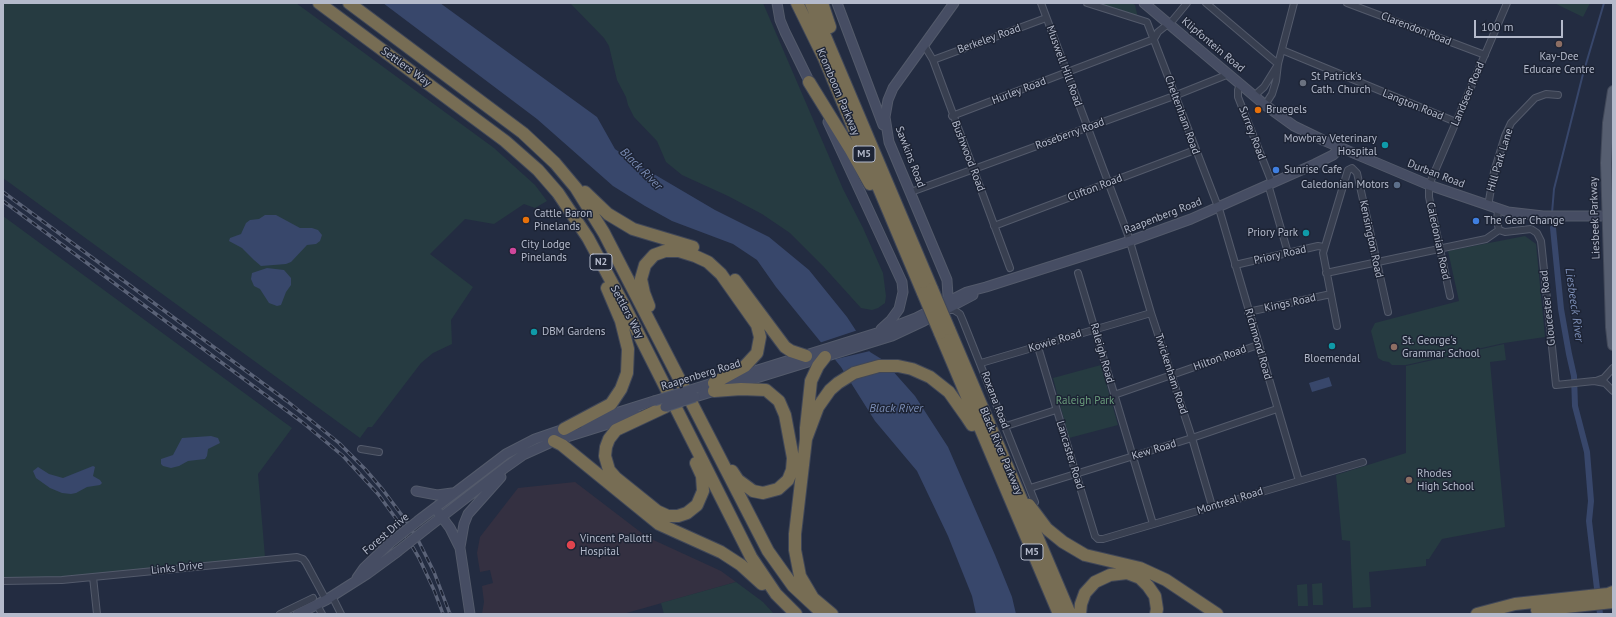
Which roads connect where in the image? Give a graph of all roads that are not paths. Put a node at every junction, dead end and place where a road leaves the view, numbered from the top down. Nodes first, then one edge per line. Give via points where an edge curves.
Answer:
1 (319, 3) edge
2 (349, 3) edge
3 (777, 3) edge
4 (797, 3) edge
5 (811, 3) edge
6 (822, 3) edge
7 (837, 3) edge
8 (954, 3) edge
9 (1041, 3) edge
10 (1087, 3) edge
11 (1144, 3) edge
12 (1187, 3) edge
13 (1206, 3) edge
14 (1294, 3) edge
15 (1347, 3) edge
16 (1507, 3) edge
17 (1046, 18) junction
18 (1170, 24) junction
19 (1154, 39) junction
20 (924, 45) junction
21 (1282, 50) junction
22 (1485, 55) junction
23 (933, 60) junction
24 (1278, 64) junction
25 (1067, 73) junction
26 (1229, 74) junction
27 (809, 82) junction
28 (1240, 83) junction
29 (1613, 91) edge
30 (1558, 95) dead end
31 (1174, 96) junction
32 (1254, 96) junction
33 (1266, 105) junction
34 (859, 114) junction
35 (952, 116) junction
36 (1456, 122) junction
37 (1087, 128) junction
38 (889, 142) junction
39 (1340, 148) junction
40 (1195, 150) junction
41 (973, 170) junction
42 (568, 179) junction
43 (1108, 183) junction
44 (1270, 184) junction
45 (1429, 185) junction
46 (911, 192) junction
47 (1488, 206) junction
48 (1218, 208) junction
49 (1498, 209) junction
50 (1610, 216) edge
51 (994, 226) junction
52 (1499, 230) junction
53 (588, 238) junction
54 (1130, 242) junction
55 (1324, 247) junction
56 (1441, 248) junction
57 (905, 251) junction
58 (1288, 253) junction
59 (1376, 262) junction
60 (1235, 265) junction
61 (1010, 268) dead end
62 (1078, 273) dead end
63 (1326, 273) junction
64 (947, 280) junction
65 (986, 287) junction
66 (927, 291) junction
67 (967, 292) junction
68 (1331, 294) junction
69 (1450, 296) dead end
70 (946, 306) junction
71 (1248, 312) junction
72 (1388, 312) dead end
73 (1151, 313) junction
74 (1337, 326) dead end
75 (1095, 329) junction
76 (944, 331) junction
77 (877, 333) junction
78 (865, 341) junction
79 (1258, 345) junction
80 (1613, 345) edge
81 (1038, 347) junction
82 (825, 354) junction
83 (806, 356) junction
84 (981, 363) junction
85 (1613, 368) edge
86 (660, 375) junction
87 (676, 375) junction
88 (1172, 376) junction
89 (1594, 381) junction
90 (708, 389) junction
91 (1613, 391) edge
92 (1114, 395) junction
93 (658, 407) junction
94 (1277, 409) junction
95 (1056, 410) junction
96 (1006, 426) junction
97 (564, 429) junction
98 (1192, 438) junction
99 (806, 439) junction
100 (554, 441) junction
101 (361, 449) dead end
102 (715, 450) junction
103 (379, 452) dead end
104 (1132, 457) junction
105 (518, 459) junction
106 (1362, 462) dead end
107 (1076, 474) junction
108 (1299, 481) junction
109 (1006, 490) junction
110 (1024, 490) junction
111 (416, 492) dead end
112 (456, 492) junction
113 (1035, 502) dead end
114 (1212, 506) junction
115 (435, 508) junction
116 (442, 517) junction
117 (1153, 524) junction
118 (1098, 539) joint
119 (460, 548) junction
120 (93, 577) junction
121 (3, 581) edge
122 (355, 581) junction
123 (1610, 595) edge
124 (329, 598) junction
125 (315, 601) junction
126 (784, 602) junction
127 (97, 614) edge
128 (280, 614) edge
129 (298, 614) edge
130 (322, 614) edge
131 (341, 614) edge
132 (470, 614) edge
133 (796, 614) edge
134 (823, 614) edge
135 (832, 614) edge
136 (1059, 614) edge
137 (1070, 614) edge
138 (1080, 614) edge
139 (1156, 614) edge
140 (1217, 614) edge
141 (1478, 614) edge
142 (1494, 614) edge

1 - 53 highway, Settlers Way / N2 via 521,154 558,193
2 - 42 highway, Settlers Way / N2 via 515,126 544,151
3 - 27 main road via 780,20
4 - 57 highway, Kromboom Parkway / M5 via 824,58
5 - 34 highway, Kromboom Parkway / M5
6 - 34 highway
7 - 38 main road
8 - 20 main road, Sawkins Road
9 - 17 street, Muswell Hill Road
10 - 19 street, Cheltenham Road via 1147,22
11 - 18 main road, Klipfontein Road
12 - 18 street, Hurley Road
13 - 24 street
14 - 21 street
15 - 22 street, Clarendon Road
16 - 22 street, Landseer Road
17 - 23 street, Berkeley Road
17 - 25 street, Muswell Hill Road
18 - 19 street, Hurley Road via 1164,26
18 - 26 main road, Klipfontein Road
19 - 25 street, Hurley Road
19 - 31 street, Cheltenham Road
20 - 23 street, Bushwood Road
20 - 38 main road, Sawkins Road via 890,94 885,117
21 - 24 street
21 - 36 street, Langton Road
22 - 36 street, Landseer Road
23 - 35 street, Bushwood Road
24 - 32 street via 1260,92
24 - 33 street via 1276,81
25 - 35 street, Hurley Road
25 - 37 street, Muswell Hill Road
26 - 28 main road, Klipfontein Road
26 - 31 street, Roseberry Road
27 - 57 highway via 851,150
27 - 77 main road via 902,282 903,292 899,309
28 - 32 main road, Klipfontein Road
28 - 44 street, Surrey Road via 1238,97
29 - 50 main road, Liesbeek Parkway via 1606,144
30 - 47 street, Hill Park Lane via 1546,94 1535,98 1511,123 1494,172
31 - 37 street, Roseberry Road
31 - 40 street, Cheltenham Road
32 - 33 main road, Klipfontein Road
33 - 39 main road, Durban Road via 1294,126
34 - 66 highway, Kromboom Parkway / M5
35 - 41 street, Bushwood Road
36 - 45 street, Landseer Road
37 - 41 street, Roseberry Road
37 - 43 street, Muswell Hill Road
38 - 46 main road, Sawkins Road
39 - 44 main road, Raapenberg Road via 1333,155
39 - 45 main road, Durban Road
40 - 43 street, Clifton Road
40 - 48 street, Cheltenham Road
41 - 46 street, Roseberry Road
41 - 51 street, Bushwood Road
42 - 83 highway via 608,214 633,229 696,248 716,259 785,347
42 - 87 highway, Settlers Way / N2 via 602,229
43 - 51 street, Clifton Road
43 - 54 street, Muswell Hill Road
44 - 48 main road, Raapenberg Road
44 - 58 street, Surrey Road
45 - 47 main road, Durban Road
45 - 56 street, Caledonian Road via 1428,192
46 - 64 main road, Sawkins Road
47 - 49 main road, Durban Road
48 - 54 main road, Raapenberg Road
48 - 60 street, Richmond Road
49 - 50 main road, Durban Road via 1543,216
49 - 52 street
50 - 80 main road, Liesbeek Parkway
51 - 61 street, Bushwood Road
52 - 56 street via 1486,239
52 - 89 street, Gloucester Road via 1505,232 1531,229 1539,236 1556,385
53 - 86 highway, Settlers Way / N2
53 - 97 highway via 621,321 628,348 627,373 621,389 611,404
54 - 65 main road, Raapenberg Road
54 - 73 street, Twickenham Road
55 - 58 street, Priory Road
55 - 59 street, Kensington Road via 1346,173 1352,168 1357,173
55 - 63 street via 1322,253
56 - 59 street
56 - 69 street, Caledonian Road
57 - 66 highway, Kromboom Parkway / M5
58 - 60 street, Priory Road
59 - 63 street
59 - 72 street, Kensington Road
60 - 71 street, Richmond Road
62 - 75 street, Raleigh Road
63 - 68 street
64 - 67 main road via 957,290
64 - 70 main road, Sawkins Road
65 - 67 main road, Raapenberg Road
65 - 70 main road, Raapenberg Road
66 - 76 highway, Black River Parkway / M5, bridge
67 - 70 main road, Raapenberg Road
68 - 71 street, Kings Road
68 - 74 street
70 - 77 main road, Raapenberg Road
70 - 78 main road, Raapenberg Road via 913,327
70 - 84 street, Roxana Road via 960,314
71 - 79 street, Richmond Road
73 - 75 street, Kowie Road
73 - 88 street, Twickenham Road
75 - 81 street, Kowie Road
75 - 92 street, Raleigh Road
76 - 109 highway, Black River Parkway / M5
76 - 110 highway, Black River Parkway / M5
77 - 78 main road, Raapenberg Road
78 - 82 main road, Raapenberg Road
79 - 88 street, Hilton Road
79 - 94 street, Richmond Road
81 - 84 street, Kowie Road
81 - 95 street, Lancaster Road
82 - 83 main road, Raapenberg Road
82 - 90 main road, Raapenberg Road
82 - 99 highway via 811,381
83 - 90 main road, Raapenberg Road
84 - 96 street, Roxana Road
85 - 89 street, Gloucester Road via 1604,378
86 - 93 highway via 672,411 702,476 703,491 697,505 678,516 668,516 657,511 609,470 605,456 608,439 616,430
86 - 126 highway, Settlers Way / N2 via 749,553
87 - 90 highway via 671,350 644,293 641,279 645,265 654,255 665,251 679,251 708,262 721,274 757,325 760,337 755,356 745,366
87 - 102 highway, Settlers Way / N2
88 - 92 street, Hilton Road
88 - 98 street, Twickenham Road
89 - 91 street via 1605,383
90 - 93 main road, Raapenberg Road, bridge
90 - 102 highway via 766,390 779,401 785,415 793,458 792,470 788,480 778,489 764,493 752,491 738,480
92 - 104 street, Raleigh Road
93 - 97 main road, Raapenberg Road
93 - 100 main road, Raapenberg Road
94 - 98 street, Kew Road
94 - 108 street, Richmond Road
95 - 96 street
95 - 107 street, Lancaster Road
96 - 110 street, Roxana Road
97 - 112 main road, Raapenberg Road via 519,446
98 - 104 street, Kew Road
98 - 114 street, Twickenham Road
99 - 109 highway via 818,407 838,383 854,373 879,366 912,368 930,377 949,392 966,416
99 - 135 highway via 795,550 800,576 813,598
100 - 105 main road, Raapenberg Road
100 - 126 highway via 659,524 721,552 758,578 779,602
101 - 103 street
102 - 134 highway, Settlers Way / N2 via 773,560 793,586
104 - 107 street, Kew Road
104 - 117 street, Raleigh Road
105 - 116 main road, Raapenberg Road
105 - 119 main road via 468,514
106 - 108 street, Montreal Road
107 - 110 street, Kew Road
107 - 118 street, Lancaster Road
108 - 114 street, Montreal Road
109 - 136 highway, Black River Parkway / M5
110 - 113 street, Roxana Road
110 - 137 highway, Black River Parkway / M5
110 - 140 highway via 1047,529 1063,542 1085,554 1140,568 1166,580
111 - 112 main road via 437,496
112 - 115 main road, Raapenberg Road
114 - 117 street, Montreal Road
115 - 116 main road
115 - 122 main road, Forest Drive, bridge via 390,543 364,568
116 - 119 main road
116 - 122 main road, Forest Drive, bridge
117 - 118 street, Montreal Road
119 - 132 main road
120 - 121 street, Links Drive
120 - 124 street, Links Drive via 297,557 303,559
120 - 127 street
122 - 124 main road, Forest Drive
123 - 141 highway via 1515,604
123 - 142 highway
124 - 125 main road, Forest Drive
124 - 131 street, Links Drive
125 - 128 street
125 - 129 main road, Forest Drive
125 - 130 street
126 - 133 highway, Settlers Way / N2
138 - 139 highway via 1085,593 1096,582 1110,575 1127,573 1140,578 1148,586 1155,596

